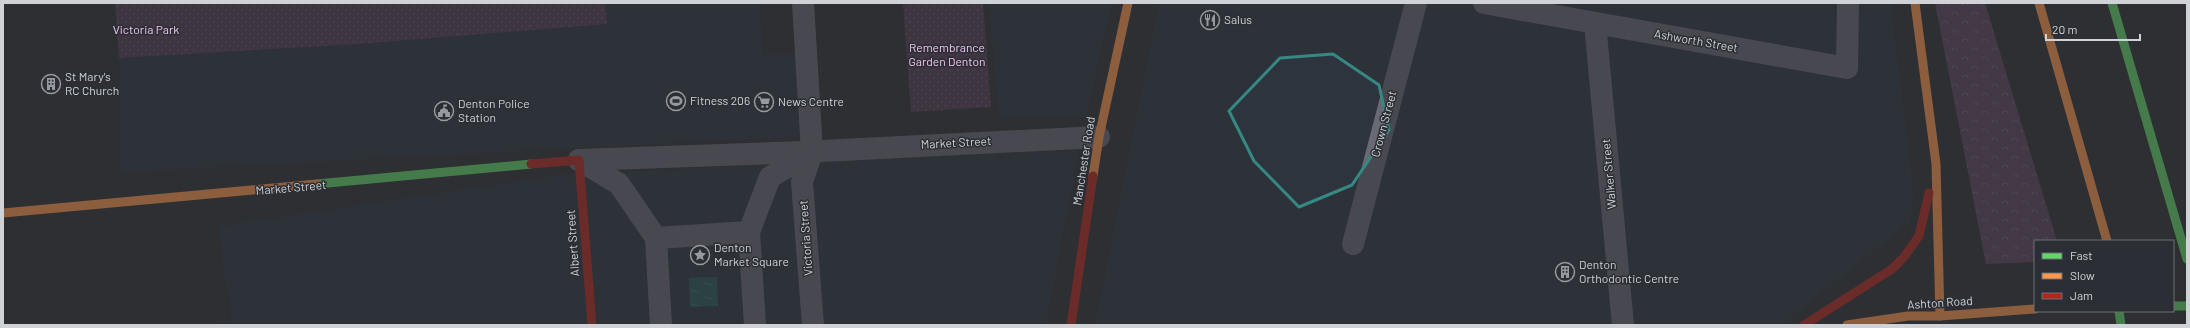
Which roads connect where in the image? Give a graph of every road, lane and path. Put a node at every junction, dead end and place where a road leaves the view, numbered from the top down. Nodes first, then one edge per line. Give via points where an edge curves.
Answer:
1 (1128, 3) edge
2 (1416, 3) edge
3 (1484, 3) edge
4 (1915, 3) edge
5 (2039, 3) edge
6 (2112, 3) edge
7 (1848, 5) dead end
8 (804, 12) edge
9 (1595, 23) junction
10 (1099, 137) junction
11 (812, 152) junction
12 (579, 160) junction
13 (1936, 164) junction
14 (3, 213) edge
15 (749, 232) junction
16 (656, 238) junction
17 (2107, 240) edge
18 (1353, 244) dead end
19 (2187, 259) edge
20 (2174, 306) edge
21 (2187, 306) edge
22 (2032, 309) edge
23 (1980, 312) junction
24 (2119, 312) edge
25 (1940, 321) edge
26 (592, 325) edge
27 (661, 325) edge
28 (755, 325) edge
29 (813, 325) edge
30 (1071, 325) edge
31 (1623, 325) edge
32 (1804, 325) edge
33 (1847, 325) edge
34 (1982, 325) edge
35 (2121, 325) edge

1 - 10 main road, Manchester Road
2 - 18 street, Crown Street
3 - 9 street, Ashworth Street
4 - 13 main road
5 - 17 main road
6 - 19 main road
7 - 9 street, Ashworth Street via 1847,68
8 - 11 street
9 - 31 street, Walker Street
10 - 11 street, Market Street
10 - 30 main road, Manchester Road
11 - 12 street, Market Street
11 - 15 street via 770,177
11 - 29 street, Victoria Street via 802,182
12 - 14 main road, Market Street
12 - 16 street via 619,184
12 - 26 main road, Albert Street
13 - 25 main road
13 - 32 main road via 1919,236 1904,257 1892,269
15 - 16 street
15 - 28 street
16 - 27 street
20 - 21 main road
22 - 23 main road, Ashton Road
23 - 25 main road, Ashton Road
23 - 34 main road
24 - 35 main road
25 - 33 main road, Ashton Road via 1908,316

